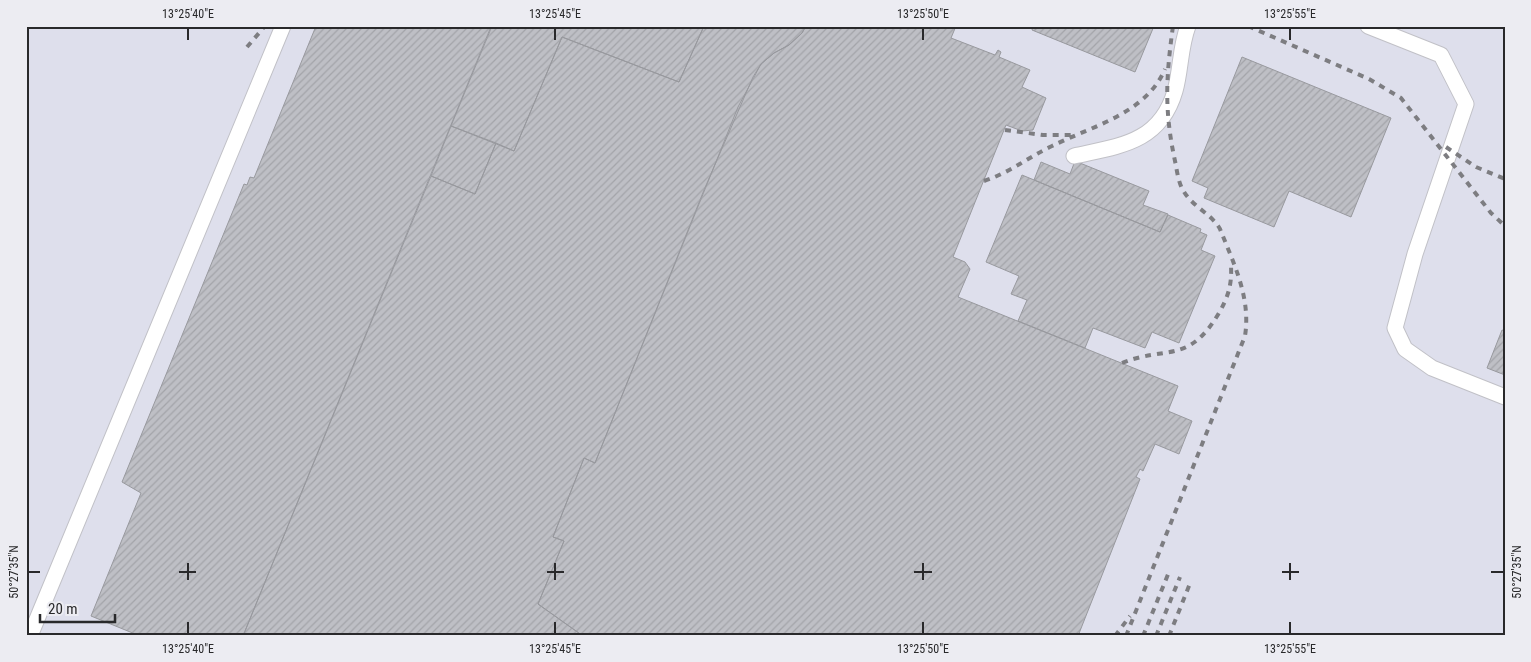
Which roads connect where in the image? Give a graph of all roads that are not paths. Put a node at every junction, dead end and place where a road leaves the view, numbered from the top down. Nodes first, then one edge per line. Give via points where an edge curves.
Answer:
1 (283, 26) edge
2 (1188, 26) edge
3 (1368, 26) edge
4 (1074, 156) dead end
5 (1505, 397) edge
6 (30, 636) edge

1 - 6 lane
2 - 4 lane via 1175,92 1158,126 1128,144
3 - 5 lane via 1442,55 1466,104 1415,254 1395,328 1405,349 1432,368

